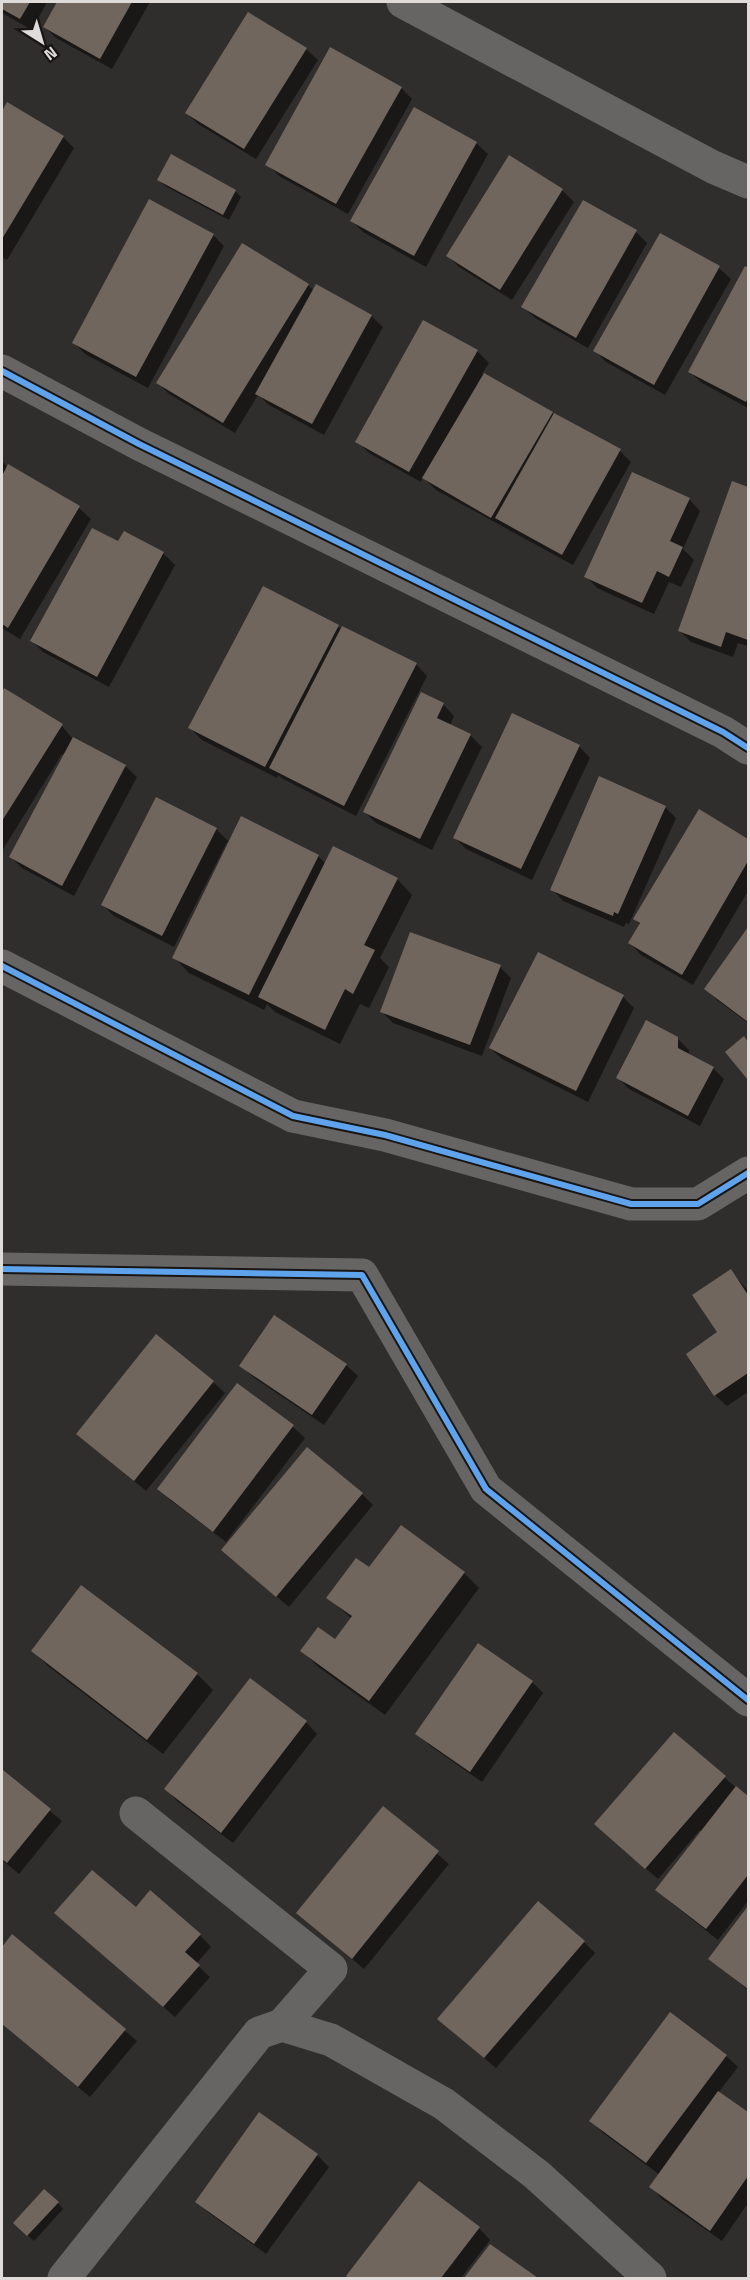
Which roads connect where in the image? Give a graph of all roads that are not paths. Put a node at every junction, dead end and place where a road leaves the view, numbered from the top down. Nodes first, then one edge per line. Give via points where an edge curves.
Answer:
1 (403, 2) edge
2 (748, 182) edge
3 (2, 371) edge
4 (748, 748) edge
5 (2, 966) edge
6 (748, 1173) edge
7 (2, 1269) edge
8 (748, 1700) edge
9 (136, 1813) dead end
10 (282, 2025) junction
11 (64, 2278) edge
12 (650, 2278) edge

1 - 2 street
3 - 4 street via 139,444 723,732
5 - 6 street via 293,1116 385,1135 631,1204 698,1204
7 - 8 street via 362,1275 486,1489
9 - 10 street via 331,1969
10 - 11 street via 259,2033
10 - 12 street via 331,2040 444,2104 537,2175

